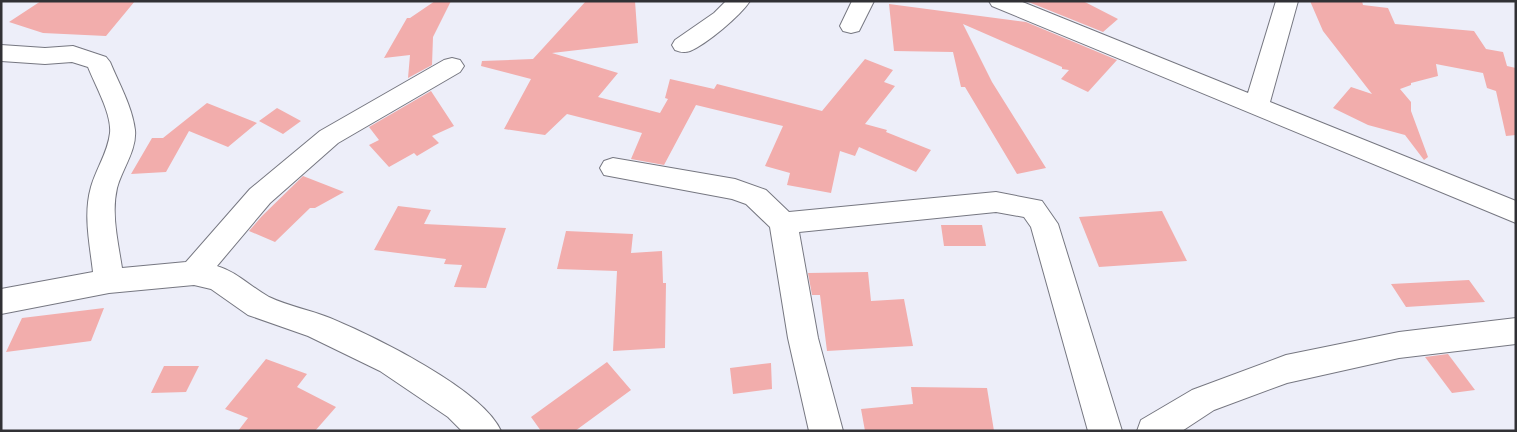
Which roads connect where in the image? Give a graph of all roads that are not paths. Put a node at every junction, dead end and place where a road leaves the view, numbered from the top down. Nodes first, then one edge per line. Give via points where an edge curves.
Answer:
1 (739, 1) edge
2 (863, 1) edge
3 (1000, 1) edge
4 (1287, 1) edge
5 (850, 26) dead end
6 (683, 45) dead end
7 (1, 52) edge
8 (452, 66) dead end
9 (1257, 105) junction
10 (613, 168) dead end
11 (1516, 212) edge
12 (783, 223) junction
13 (194, 274) junction
14 (109, 281) junction
15 (1, 302) edge
16 (1516, 331) edge
17 (485, 431) edge
18 (826, 431) edge
19 (1105, 431) edge
20 (1153, 431) edge

1 - 6 street via 722,18
2 - 5 street
3 - 9 street
4 - 9 street
7 - 14 street via 45,56 73,54 98,62 119,112 123,132 104,188 101,225
8 - 13 street via 329,137 260,196
9 - 11 street
10 - 12 street via 735,189 756,197
12 - 18 street via 803,338
12 - 19 street via 996,202 1032,208 1044,224
13 - 14 street
13 - 17 street via 219,279 259,306 319,327 390,361 459,406
14 - 15 street
16 - 20 street via 1399,345 1286,370 1203,400

